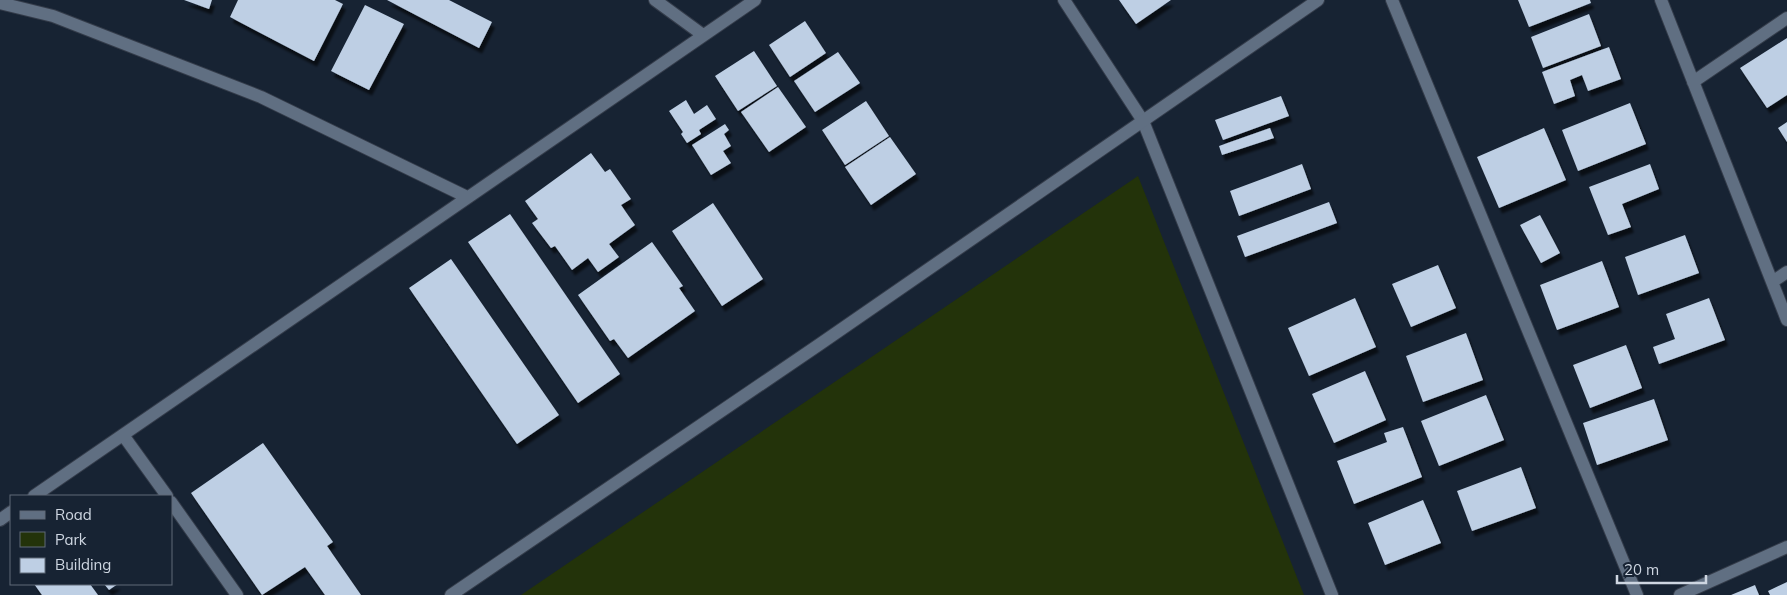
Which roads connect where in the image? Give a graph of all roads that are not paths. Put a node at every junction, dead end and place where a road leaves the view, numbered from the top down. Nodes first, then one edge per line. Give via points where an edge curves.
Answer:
1 (655, 0) edge
2 (755, 0) edge
3 (1064, 0) edge
4 (1318, 0) edge
5 (1392, 0) edge
6 (1661, 0) edge
7 (0, 3) edge
8 (1787, 18) edge
9 (703, 35) junction
10 (1693, 82) junction
11 (1143, 121) junction
12 (467, 197) junction
13 (1787, 272) edge
14 (1772, 282) junction
15 (1787, 320) edge
16 (123, 435) junction
17 (35, 495) edge
18 (166, 495) edge
19 (172, 503) edge
20 (1787, 547) edge
21 (237, 595) edge
22 (451, 595) edge
23 (1332, 595) edge
24 (1637, 595) edge
25 (1680, 595) edge

1 - 9 street
2 - 9 street
3 - 11 street
4 - 11 street
5 - 24 street
6 - 10 street
7 - 12 street via 53,16 261,97
8 - 10 street
9 - 12 street
10 - 14 street
11 - 22 street
11 - 23 street
12 - 16 street
13 - 14 street
14 - 15 street
16 - 17 street
16 - 18 street
19 - 21 street
20 - 25 street

